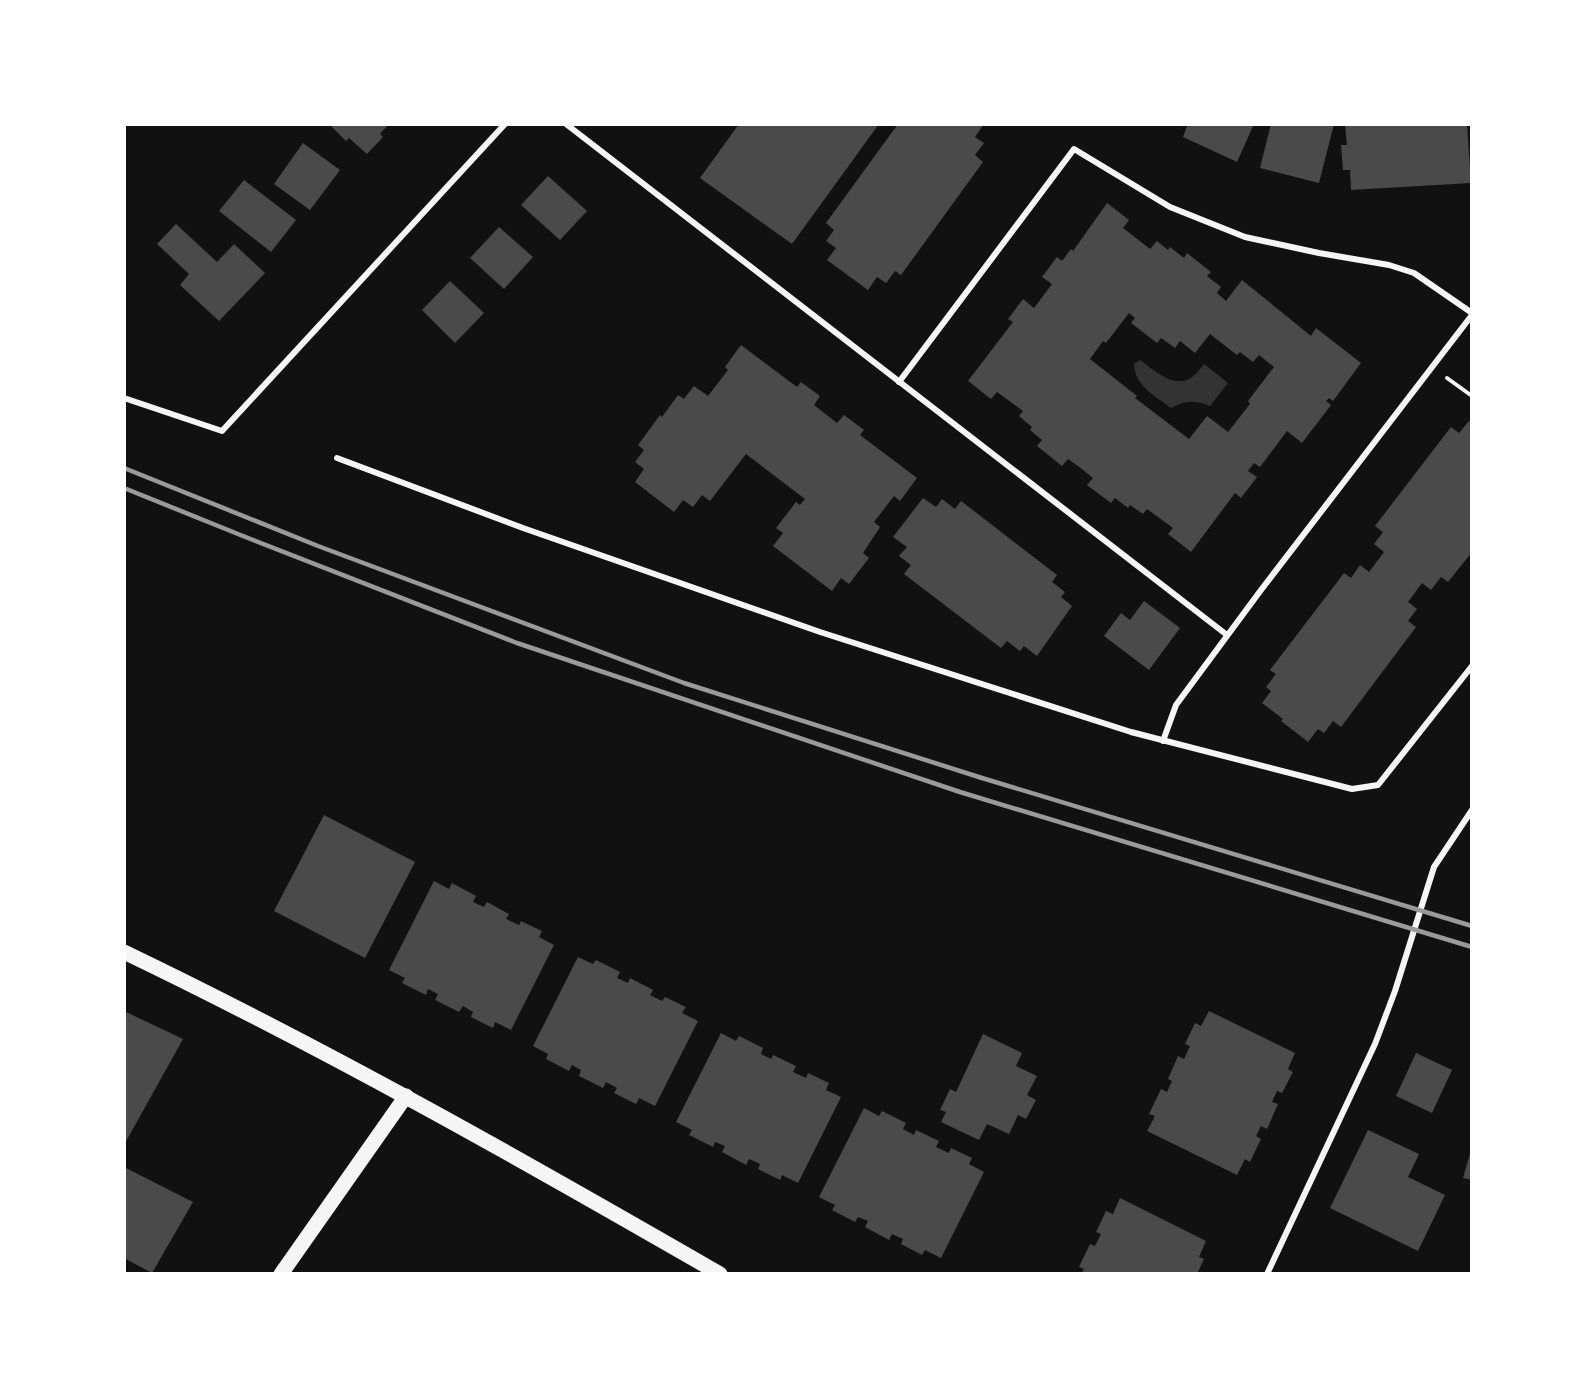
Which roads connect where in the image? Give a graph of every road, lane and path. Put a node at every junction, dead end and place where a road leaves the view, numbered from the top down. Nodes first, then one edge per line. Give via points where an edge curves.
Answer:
1 (504, 124) edge
2 (566, 124) edge
3 (1472, 314) edge
4 (1432, 367) junction
5 (899, 382) junction
6 (1472, 396) edge
7 (124, 398) edge
8 (337, 458) dead end
9 (1227, 635) junction
10 (1472, 666) edge
11 (1163, 741) junction
12 (1472, 810) edge
13 (124, 952) edge
14 (406, 1096) junction
15 (281, 1274) edge
16 (720, 1274) edge
17 (1267, 1274) edge

1 - 7 street via 222,431
2 - 5 street
3 - 4 street
3 - 5 street via 1414,273 1245,237 1170,207 1074,149
4 - 6 path
4 - 9 street
5 - 9 street
8 - 11 street via 820,632
9 - 11 street via 1176,705
10 - 11 street via 1378,785 1365,789 1352,789
12 - 17 street via 1434,867 1375,1044
13 - 14 main road
14 - 15 main road
14 - 16 main road

